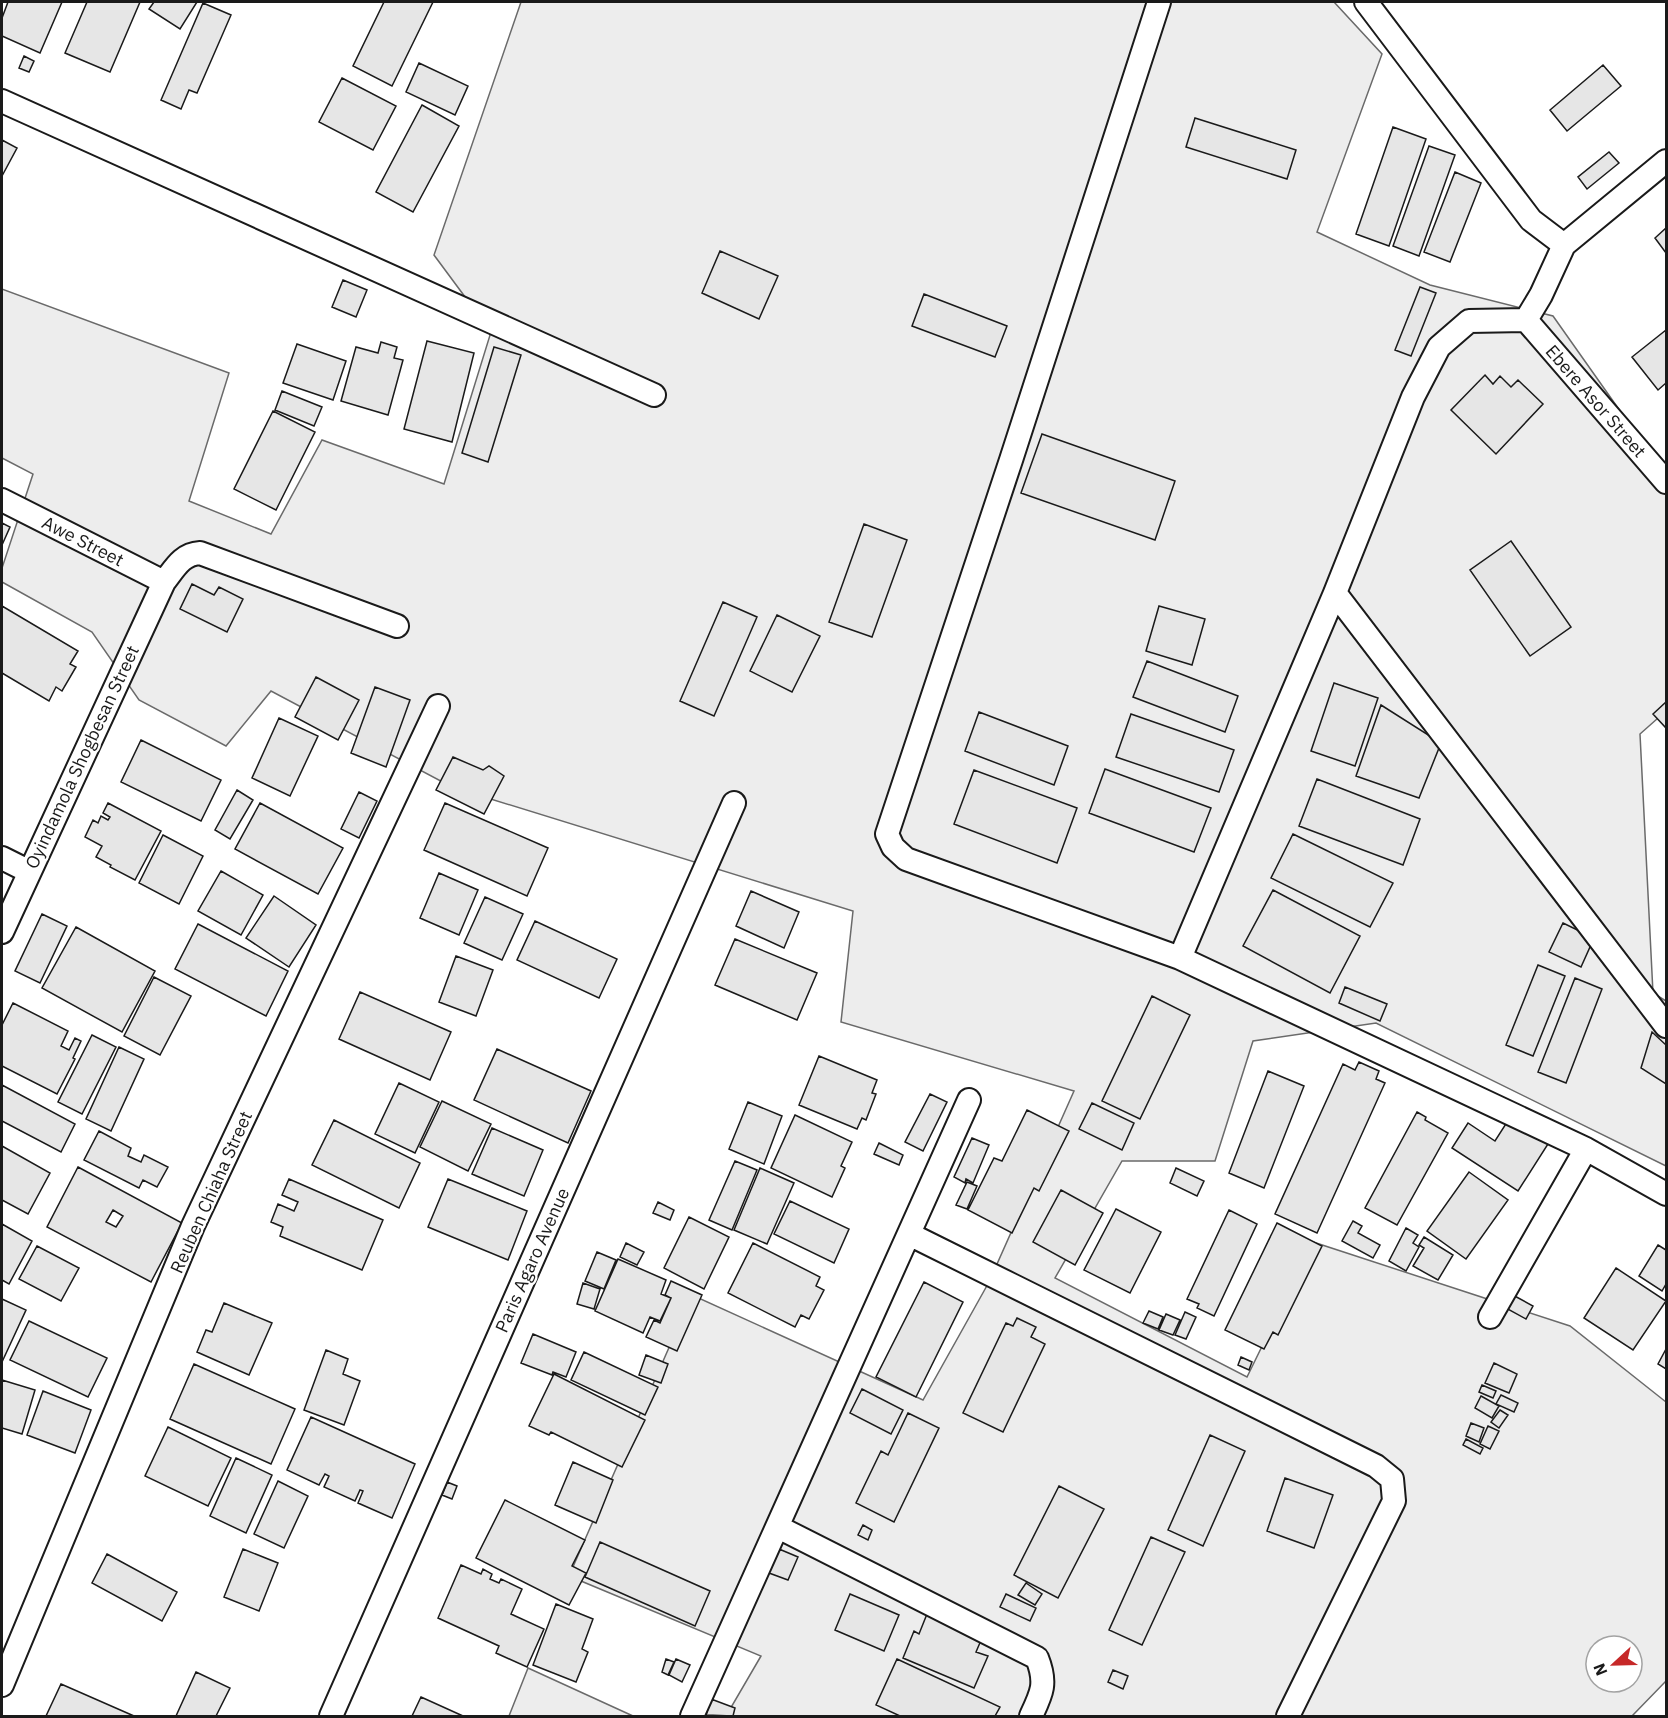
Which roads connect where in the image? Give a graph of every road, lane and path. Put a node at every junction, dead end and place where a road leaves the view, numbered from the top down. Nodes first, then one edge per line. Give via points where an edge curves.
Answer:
1 (1159, 2) edge
2 (1366, 2) edge
3 (2, 101) edge
4 (1666, 161) edge
5 (1564, 245) junction
6 (1526, 320) junction
7 (654, 395) dead end
8 (1666, 482) edge
9 (2, 500) edge
10 (165, 582) junction
11 (1335, 593) junction
12 (396, 626) dead end
13 (438, 706) dead end
14 (734, 804) dead end
15 (2, 858) edge
16 (28, 871) junction
17 (2, 932) edge
18 (1180, 958) junction
19 (1666, 1026) edge
20 (969, 1100) dead end
21 (1586, 1149) junction
22 (1666, 1194) edge
23 (909, 1234) junction
24 (1490, 1317) dead end
25 (778, 1527) junction
26 (2, 1685) edge
27 (331, 1716) edge
28 (692, 1716) edge
29 (1031, 1716) edge
30 (1288, 1716) edge

1 - 18 street via 886,834 906,859
2 - 5 street via 1531,220
3 - 7 street
4 - 5 street
5 - 6 street
6 - 8 street, Ebere Asor Street
6 - 11 street via 1469,321 1439,347 1413,397
9 - 10 street, Awe Street
10 - 12 street, Oyindamola Shogbesan Street via 182,559 200,553
10 - 16 street, Oyindamola Shogbesan Street
11 - 18 street
11 - 19 street
13 - 26 street, Reuben Chiaha Street via 193,1226
14 - 27 street, Paris Agaro Avenue
15 - 16 street
16 - 17 street, Oyindamola Shogbesan Street
18 - 21 street
20 - 23 street
21 - 22 street
21 - 24 street
23 - 25 street
23 - 30 street via 1376,1466 1392,1479 1394,1501
25 - 28 street
25 - 29 street via 1037,1658 1043,1673 1043,1691

